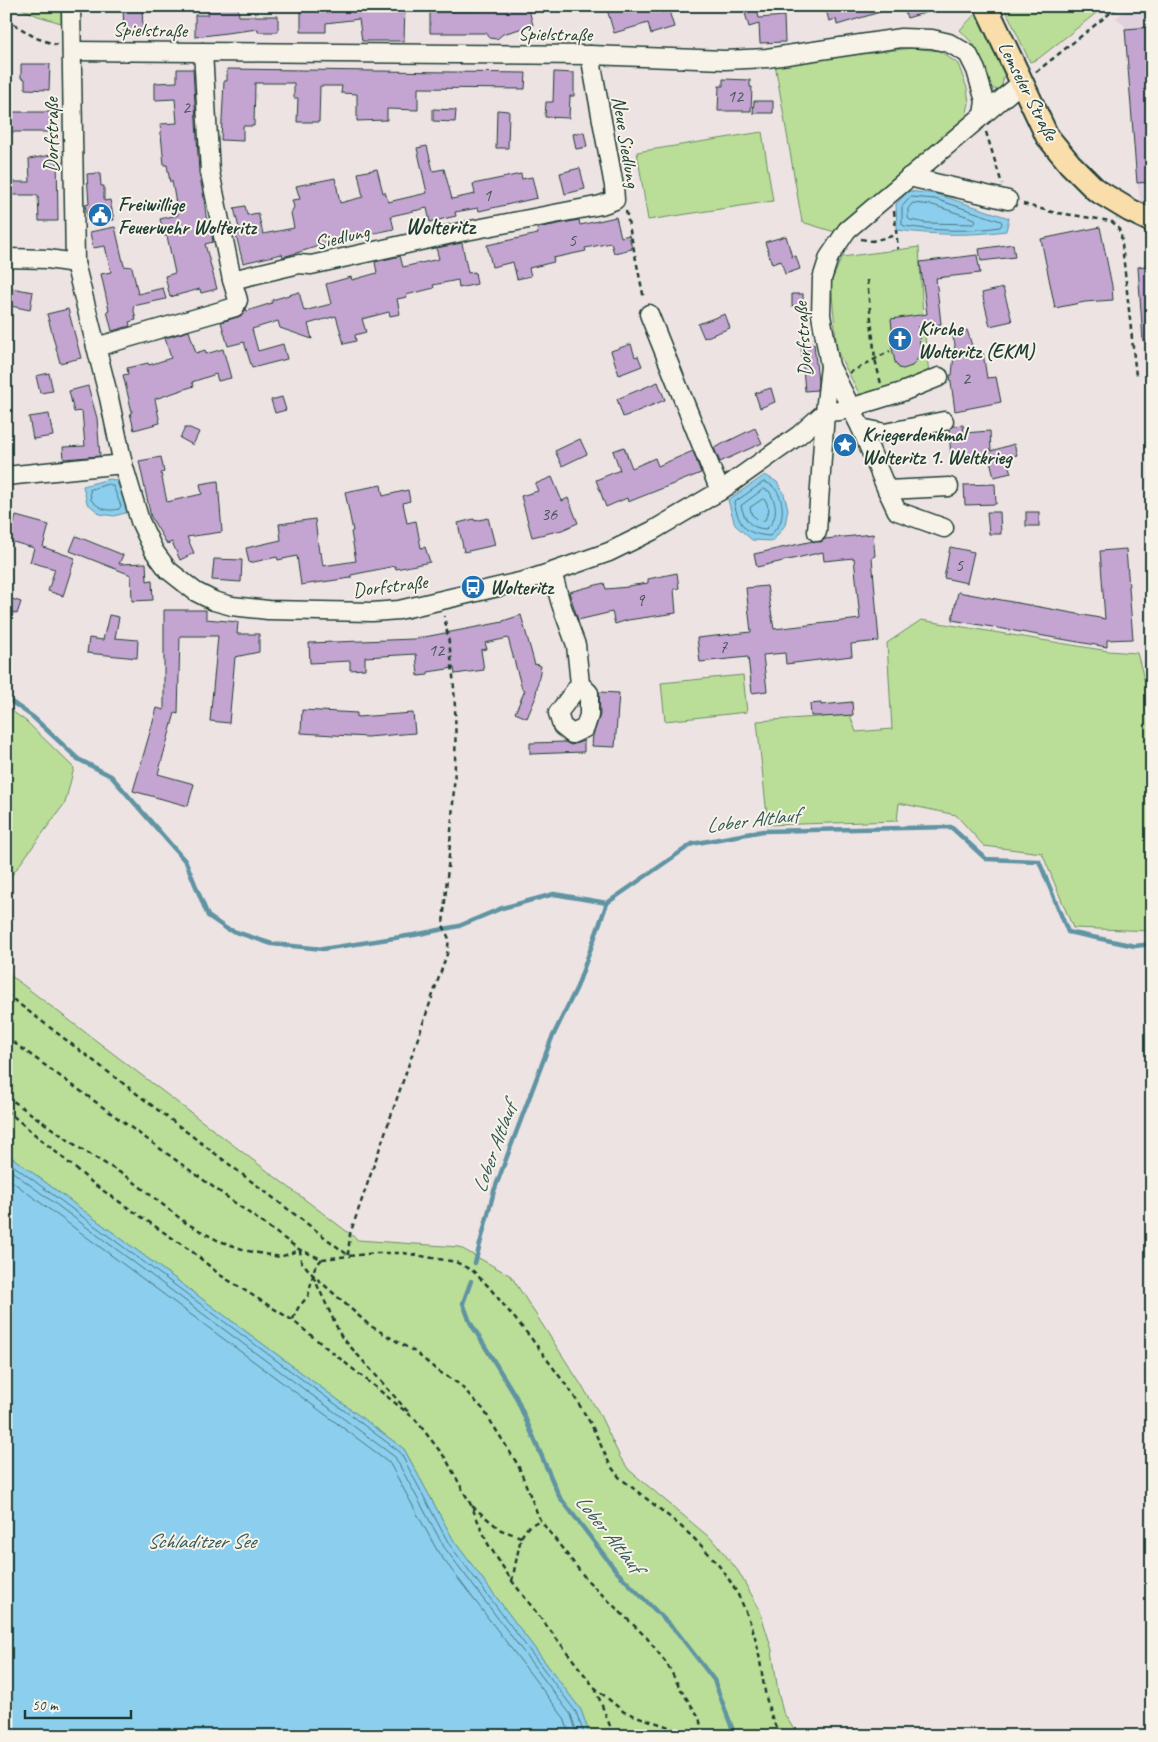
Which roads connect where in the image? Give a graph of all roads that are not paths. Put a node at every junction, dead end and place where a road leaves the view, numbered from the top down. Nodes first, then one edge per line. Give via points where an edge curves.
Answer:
1 (71, 6) edge
2 (986, 6) edge
3 (72, 51) junction
4 (203, 52) junction
5 (590, 55) junction
6 (1021, 83) junction
7 (983, 115) junction
8 (909, 178) junction
9 (1008, 200) road end
10 (1152, 221) edge
11 (461, 232) joint
12 (6, 258) edge
13 (75, 263) junction
14 (232, 280) junction
15 (649, 314) road end
16 (96, 347) junction
17 (833, 373) junction
18 (939, 377) dead end
19 (851, 407) junction
20 (824, 412) junction
21 (944, 421) dead end
22 (861, 428) junction
23 (123, 464) junction
24 (6, 476) edge
25 (949, 488) dead end
26 (887, 490) junction
27 (720, 491) junction
28 (944, 528) dead end
29 (817, 532) dead end
30 (552, 572) junction
31 (580, 684) dead end

1 - 3 street, Dorfstraße
2 - 6 main road, Lemseler Straße
3 - 4 street, Spielstraße
3 - 13 street, Dorfstraße via 81,226
4 - 5 street, Spielstraße
4 - 14 street via 210,172
5 - 7 street, Spielstraße via 725,60 767,58 901,38 932,39 949,43 968,54 985,101
5 - 11 street, Neue Siedlung via 615,200
6 - 7 street, Dorfstraße
6 - 10 main road, Lemseler Straße via 1047,136 1070,164 1096,190
7 - 8 street, Dorfstraße
8 - 9 street
8 - 17 street, Dorfstraße via 847,230 829,257 822,279 821,315
11 - 14 street, Siedlung via 311,266 299,264
12 - 13 street
13 - 16 street, Dorfstraße
14 - 16 street via 238,300 235,307
15 - 27 street
16 - 23 street, Dorfstraße
17 - 19 street
17 - 20 street, Dorfstraße
18 - 19 street
19 - 20 street
19 - 22 street
20 - 27 street, Dorfstraße via 799,435
20 - 29 street, Dorfstraße
21 - 22 street via 885,433
22 - 26 street
23 - 24 street
23 - 30 street, Dorfstraße via 140,521 154,551 168,570 196,592 232,606 341,612 399,610
25 - 26 street
26 - 28 street via 898,511
27 - 30 street, Dorfstraße via 652,531 608,552
30 - 31 street via 576,645

